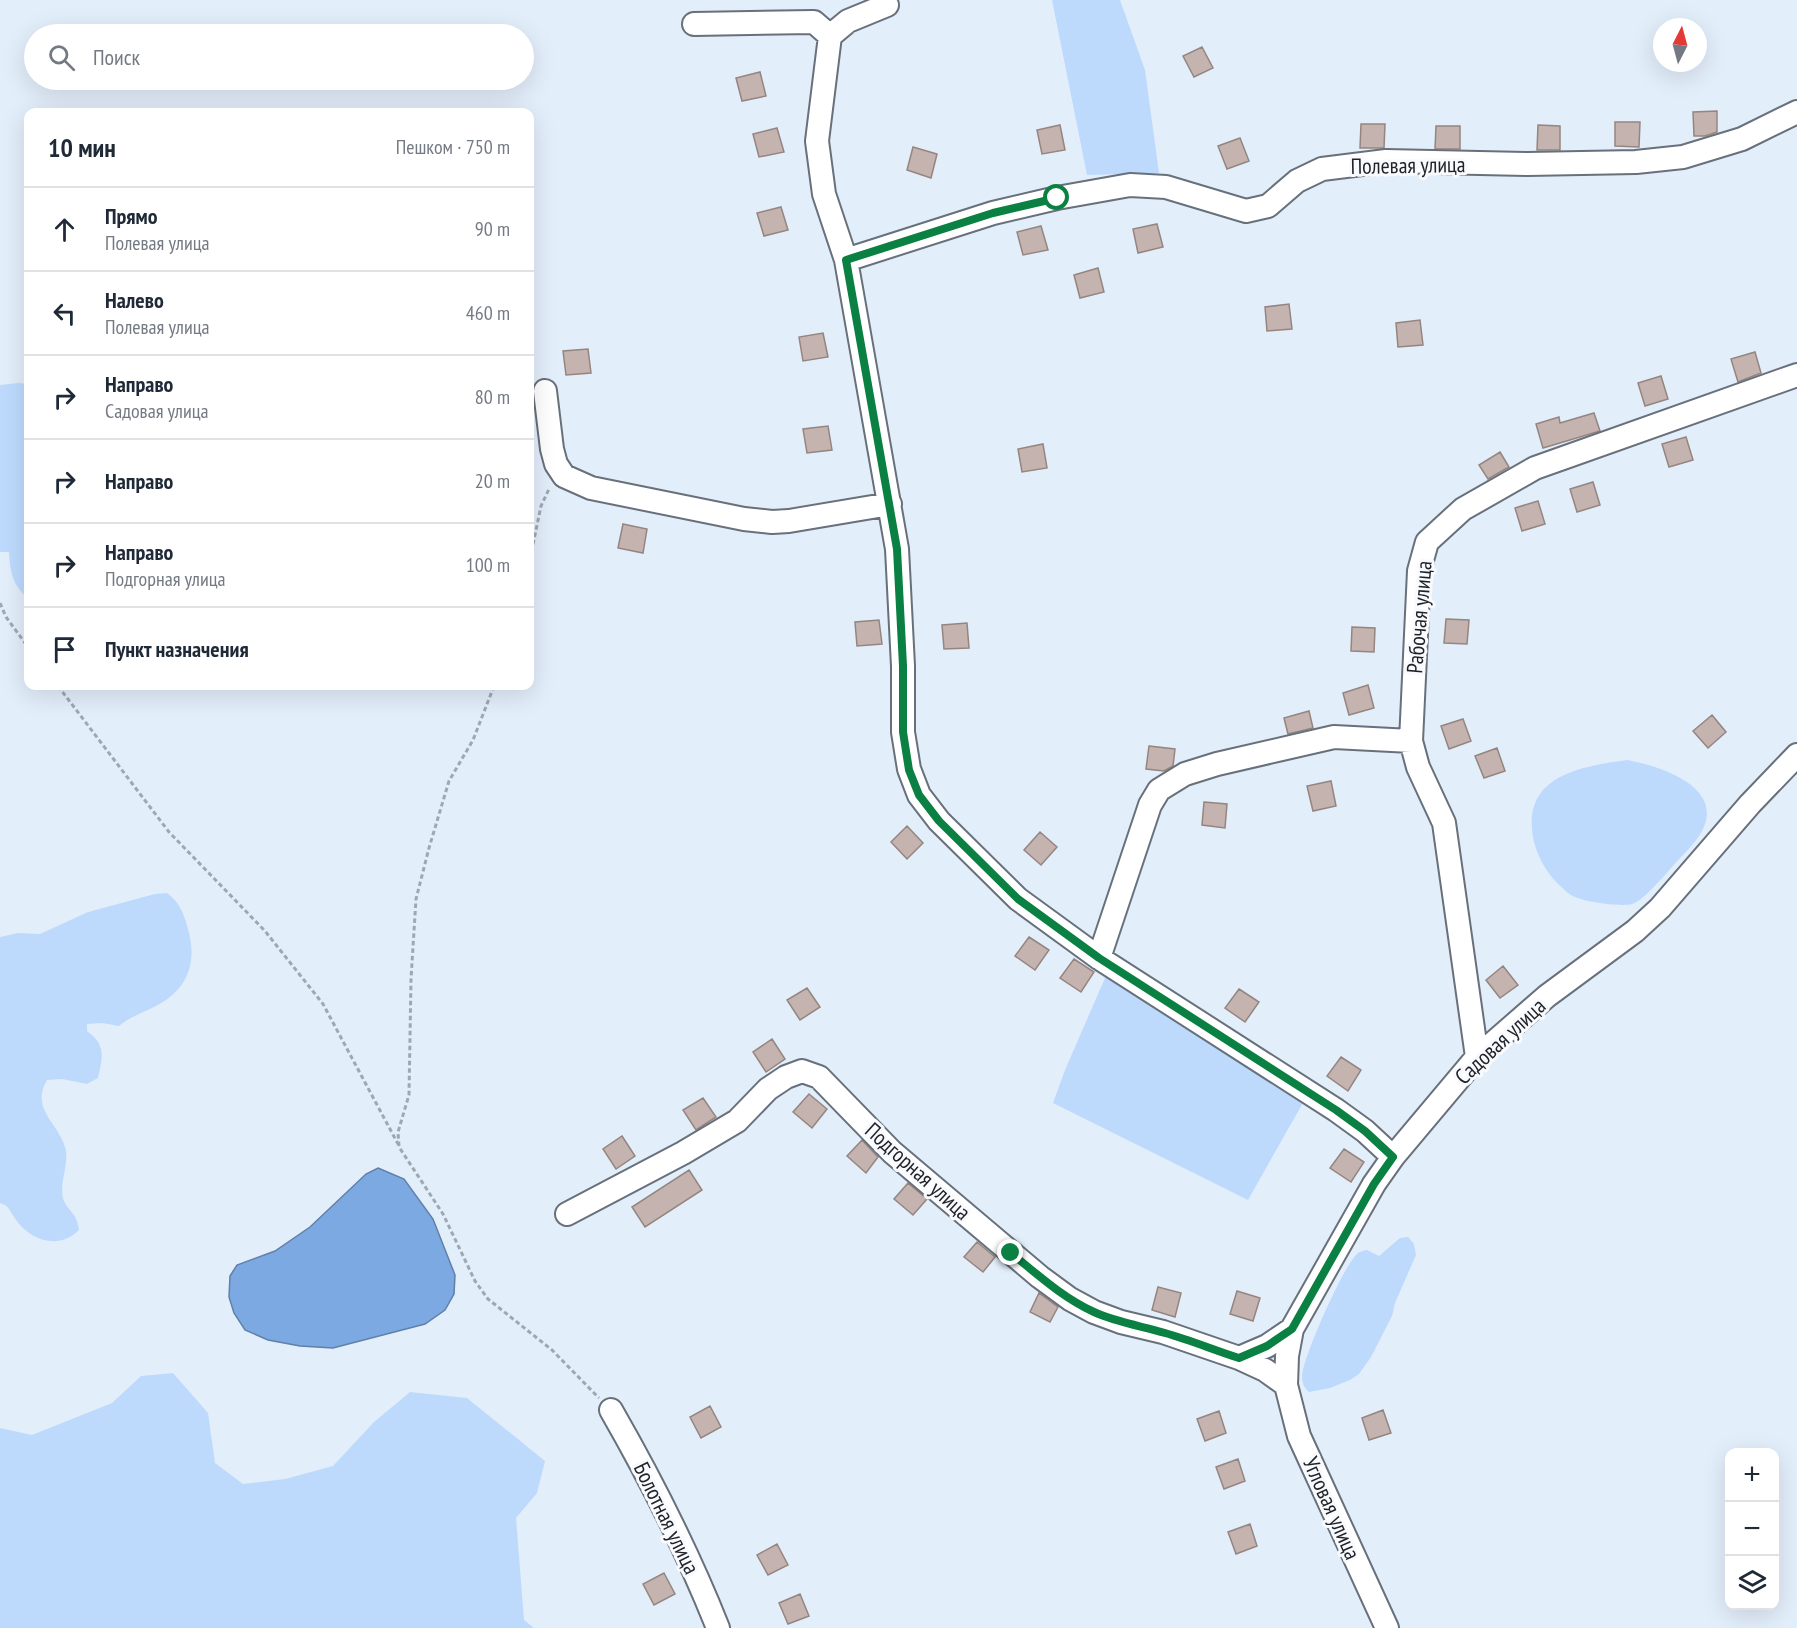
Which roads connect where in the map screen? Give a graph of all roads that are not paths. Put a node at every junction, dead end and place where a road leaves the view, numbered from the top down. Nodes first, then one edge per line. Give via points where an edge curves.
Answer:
1 (887, 5) dead end
2 (694, 24) dead end
3 (830, 36) junction
4 (1797, 112) edge
5 (846, 260) junction
6 (1797, 375) edge
7 (545, 391) dead end
8 (890, 504) junction
9 (1411, 741) junction
10 (1797, 755) edge
11 (1099, 958) junction
12 (1477, 1056) junction
13 (1393, 1157) junction
14 (567, 1214) dead end
15 (1292, 1329) junction
16 (1239, 1358) junction
17 (1286, 1385) junction
18 (611, 1410) road end
19 (718, 1628) edge
20 (1387, 1628) edge

1 - 3 street via 848,21
2 - 3 street via 814,22
3 - 5 street via 818,141 824,194
4 - 5 street, Полевая улица via 1742,139 1683,157 1528,165 1386,161 1322,169 1297,181 1268,206 1246,211 1166,187 1130,185 993,213
5 - 8 street
6 - 9 street, Рабочая улица via 1535,468 1463,509 1427,542 1419,571
7 - 8 street via 556,464 564,476 591,488 772,522
8 - 11 street via 898,572 903,732 909,770 919,795 939,821 1018,899
9 - 11 street via 1334,737 1217,764 1185,774 1159,790 1150,805
9 - 12 street, Рабочая улица via 1418,767 1444,823
10 - 12 street, Садовая улица via 1749,804 1660,908
11 - 13 street via 1336,1110
12 - 13 street, Садовая улица
13 - 15 street, Садовая улица
14 - 16 street, Подгорная улица via 692,1148 737,1120 768,1089 802,1071 819,1077 892,1152 1070,1299 1121,1322
15 - 16 street
15 - 17 street, Садовая улица
16 - 17 street, Подгорная улица
17 - 20 street, Угловая улица via 1299,1436
18 - 19 street, Болотная улица

